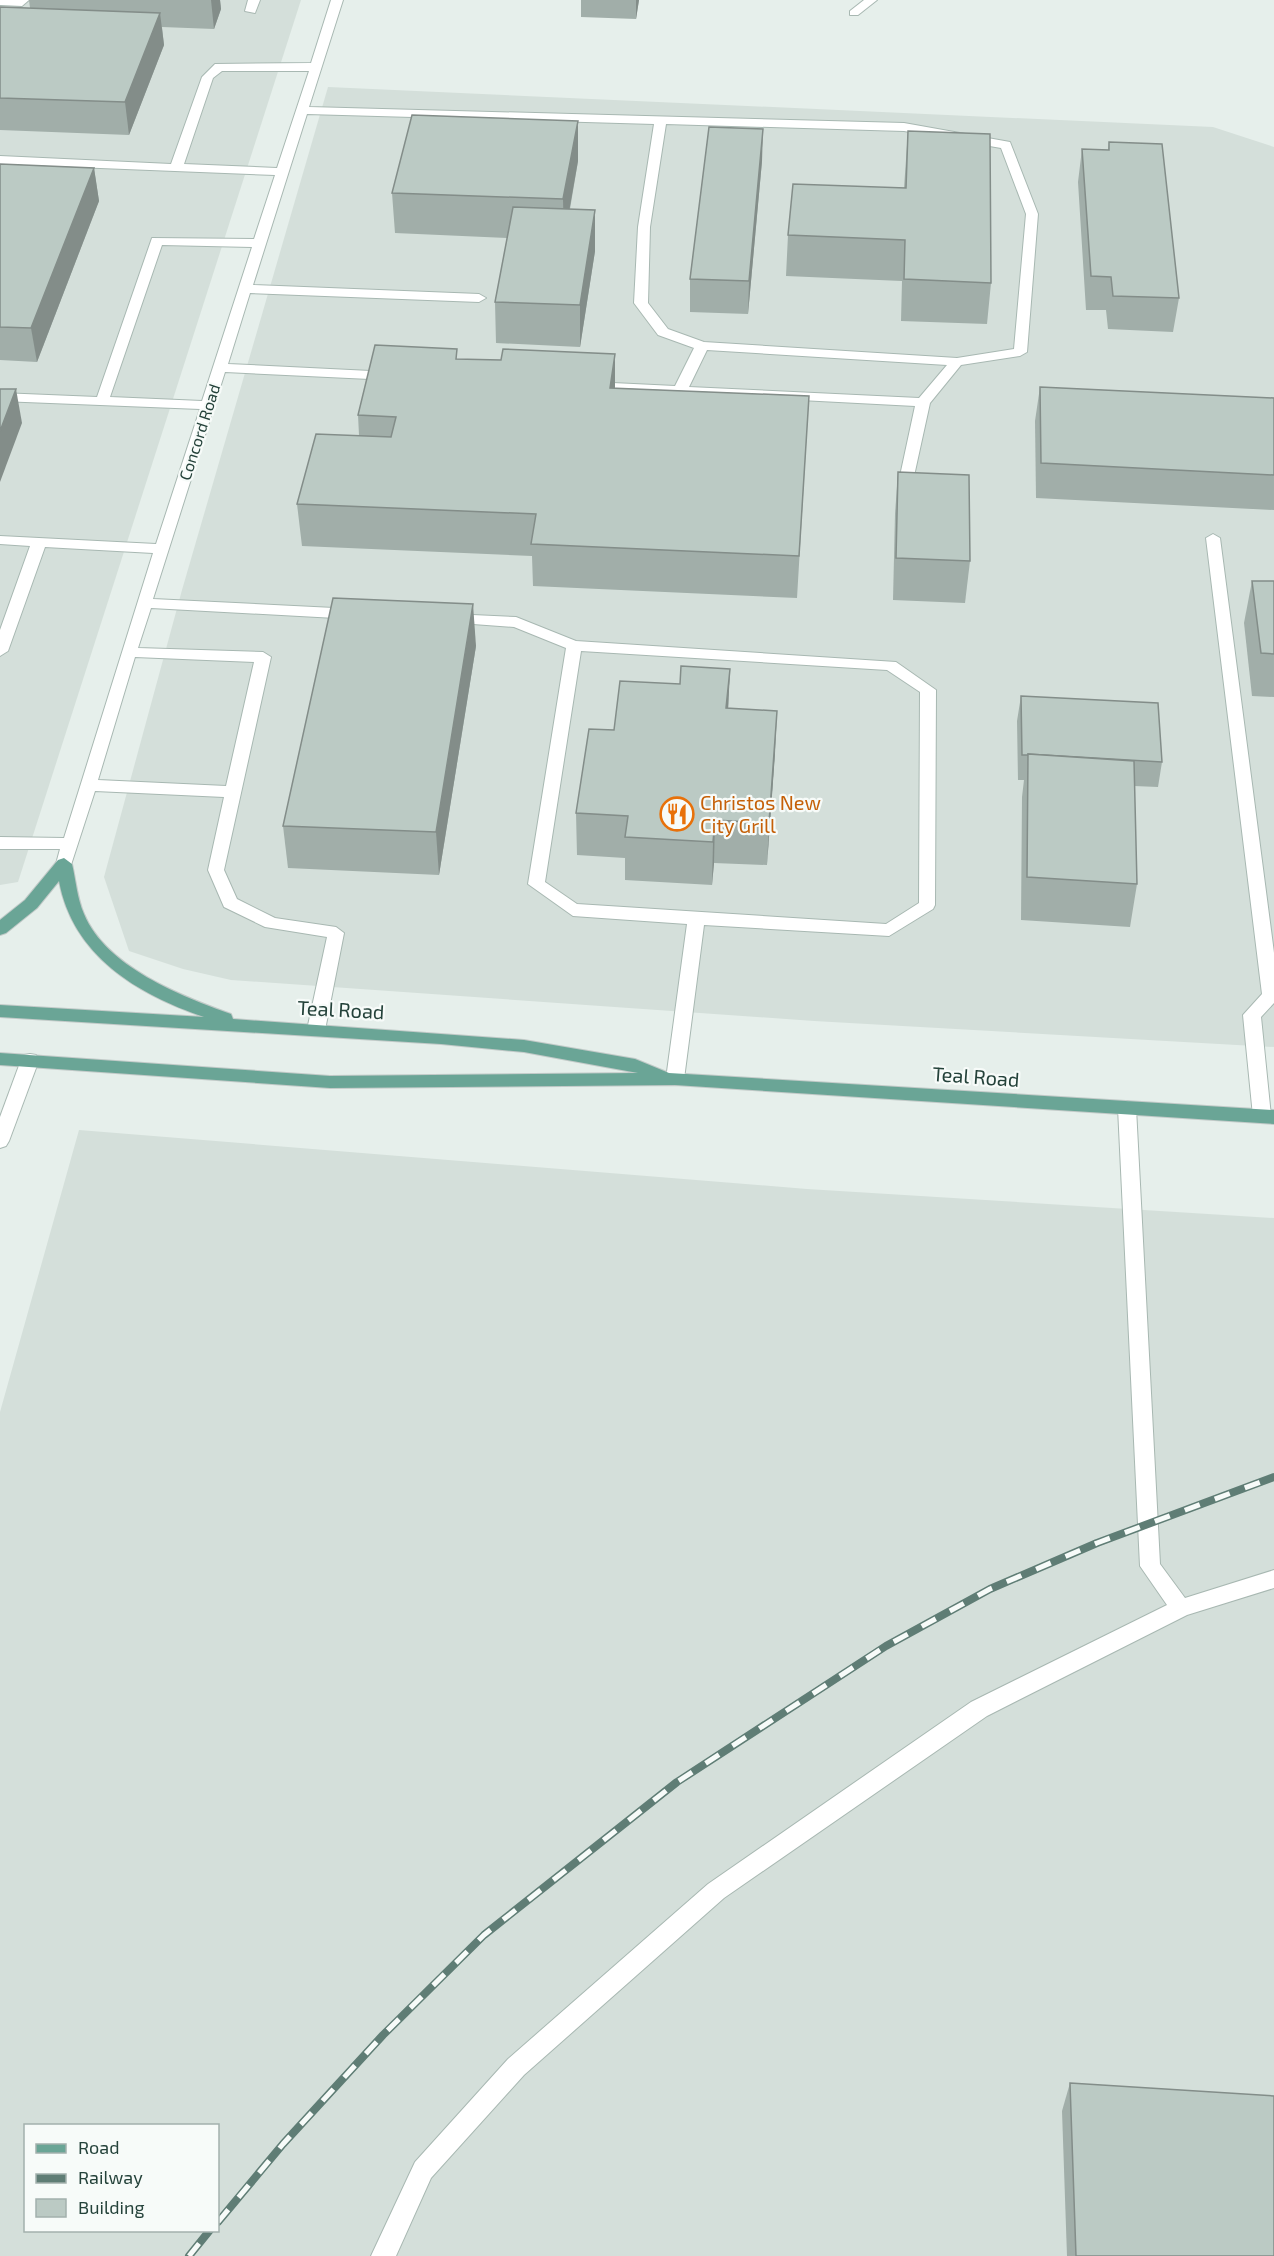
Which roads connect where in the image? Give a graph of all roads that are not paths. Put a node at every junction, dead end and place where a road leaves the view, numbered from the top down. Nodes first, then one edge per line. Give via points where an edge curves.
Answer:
1 (23, 0) edge
2 (337, 0) edge
3 (872, 0) edge
4 (0, 2) edge
5 (854, 13) dead end
6 (315, 67) junction
7 (302, 110) junction
8 (661, 120) junction
9 (0, 160) edge
10 (176, 168) junction
11 (282, 172) junction
12 (259, 243) junction
13 (244, 290) junction
14 (479, 298) dead end
15 (702, 346) junction
16 (957, 362) junction
17 (219, 368) junction
18 (408, 377) edge
19 (574, 385) edge
20 (680, 390) junction
21 (0, 396) edge
22 (102, 401) junction
23 (923, 402) junction
24 (207, 405) junction
25 (907, 476) edge
26 (1213, 538) dead end
27 (0, 540) edge
28 (39, 543) junction
29 (161, 549) junction
30 (144, 603) junction
31 (365, 614) edge
32 (435, 618) edge
33 (574, 646) junction
34 (0, 651) edge
35 (129, 652) junction
36 (88, 785) junction
37 (233, 792) junction
38 (0, 843) edge
39 (71, 844) junction
40 (64, 864) junction
41 (696, 919) junction
42 (0, 929) edge
43 (1272, 996) edge
44 (0, 1011) edge
45 (251, 1026) junction
46 (316, 1030) junction
47 (0, 1059) edge
48 (30, 1060) junction
49 (675, 1079) junction
50 (1127, 1108) junction
51 (1268, 1117) edge
52 (0, 1141) edge
53 (1274, 1579) edge
54 (1181, 1608) junction
55 (383, 2256) edge

1 - 4 street
2 - 6 street, Concord Road
3 - 5 street
6 - 7 street, Concord Road
6 - 10 street via 219,66 208,78
7 - 8 street
7 - 11 street, Concord Road
8 - 15 street via 644,227 641,303 663,332
8 - 16 street via 904,127 1006,145 1032,214 1020,352
9 - 10 street
10 - 11 street
11 - 12 street, Concord Road
12 - 13 street, Concord Road
12 - 22 street via 157,241
13 - 14 street
13 - 17 street, Concord Road
15 - 16 street
15 - 20 street
16 - 23 street
17 - 18 street
17 - 24 street, Concord Road
19 - 20 street
20 - 23 street
21 - 22 street
22 - 24 street
23 - 25 street
24 - 29 street, Concord Road
26 - 43 street
27 - 28 street
28 - 29 street
28 - 34 street
29 - 30 street, Concord Road
30 - 31 street
30 - 35 street, Concord Road
32 - 33 street via 516,622
33 - 41 street via 536,884 573,910
33 - 41 street via 891,665 928,690 927,905 890,930
35 - 36 street, Concord Road
35 - 37 street via 263,657
36 - 37 street
36 - 39 street, Concord Road
37 - 46 street via 216,870 230,903 271,923 336,933
38 - 39 street
39 - 40 street, Concord Road
40 - 42 main road via 31,904
40 - 45 main road via 77,917 92,940 115,963 186,1005
41 - 49 street
43 - 51 street via 1252,1015
44 - 45 main road, Teal Road
45 - 46 main road, Teal Road
46 - 49 main road, Teal Road via 524,1046 635,1065
47 - 48 main road, Teal Road
48 - 49 main road, Teal Road via 330,1082
48 - 52 street
49 - 50 main road, Teal Road
50 - 51 main road, Teal Road
50 - 54 street via 1150,1566
53 - 54 street
54 - 55 street via 979,1709 716,1891 516,2067 423,2170

